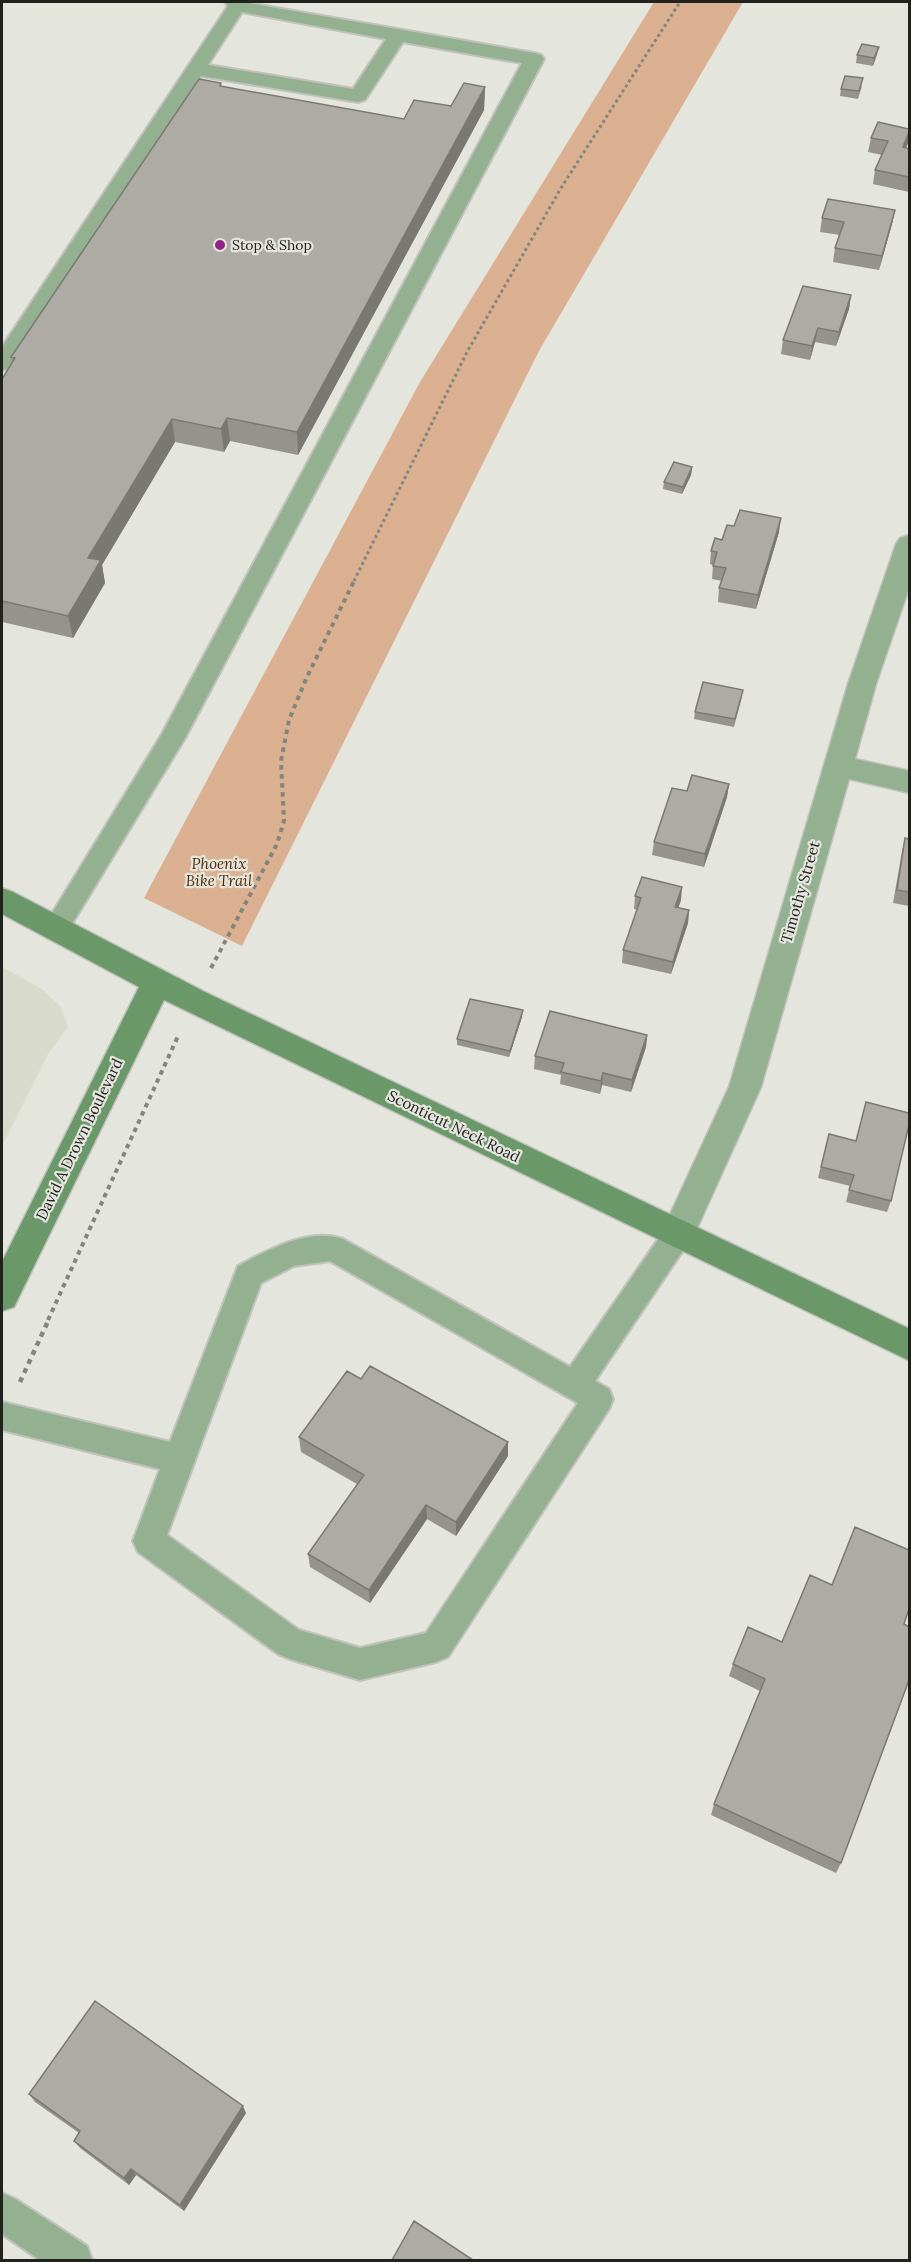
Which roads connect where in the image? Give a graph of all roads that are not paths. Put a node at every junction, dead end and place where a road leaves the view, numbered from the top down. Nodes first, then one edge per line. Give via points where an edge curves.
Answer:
1 (236, 4) edge
2 (398, 35) junction
3 (195, 69) junction
4 (2, 363) edge
5 (909, 544) edge
6 (838, 766) junction
7 (909, 782) edge
8 (2, 900) edge
9 (55, 930) junction
10 (157, 981) junction
11 (678, 1234) junction
12 (2, 1296) edge
13 (909, 1346) edge
14 (575, 1385) junction
15 (2, 1416) edge
16 (180, 1459) junction
17 (2, 2212) edge
18 (73, 2260) edge

1 - 2 lane
1 - 3 lane
2 - 3 lane via 358,96
2 - 9 lane via 534,59 172,738
3 - 4 lane
5 - 6 street, Timothy Street
6 - 7 street
6 - 11 street, Timothy Street via 745,1087
8 - 9 main road, Sconticut Neck Road
9 - 10 main road, Sconticut Neck Road
10 - 11 main road, Sconticut Neck Road
10 - 12 main road, David A Drown Boulevard
11 - 13 main road, Sconticut Neck Road
11 - 14 lane
14 - 16 lane via 333,1248 289,1254 249,1275
14 - 16 lane via 598,1399 436,1646 360,1664 291,1643 149,1541
15 - 16 lane
17 - 18 lane

